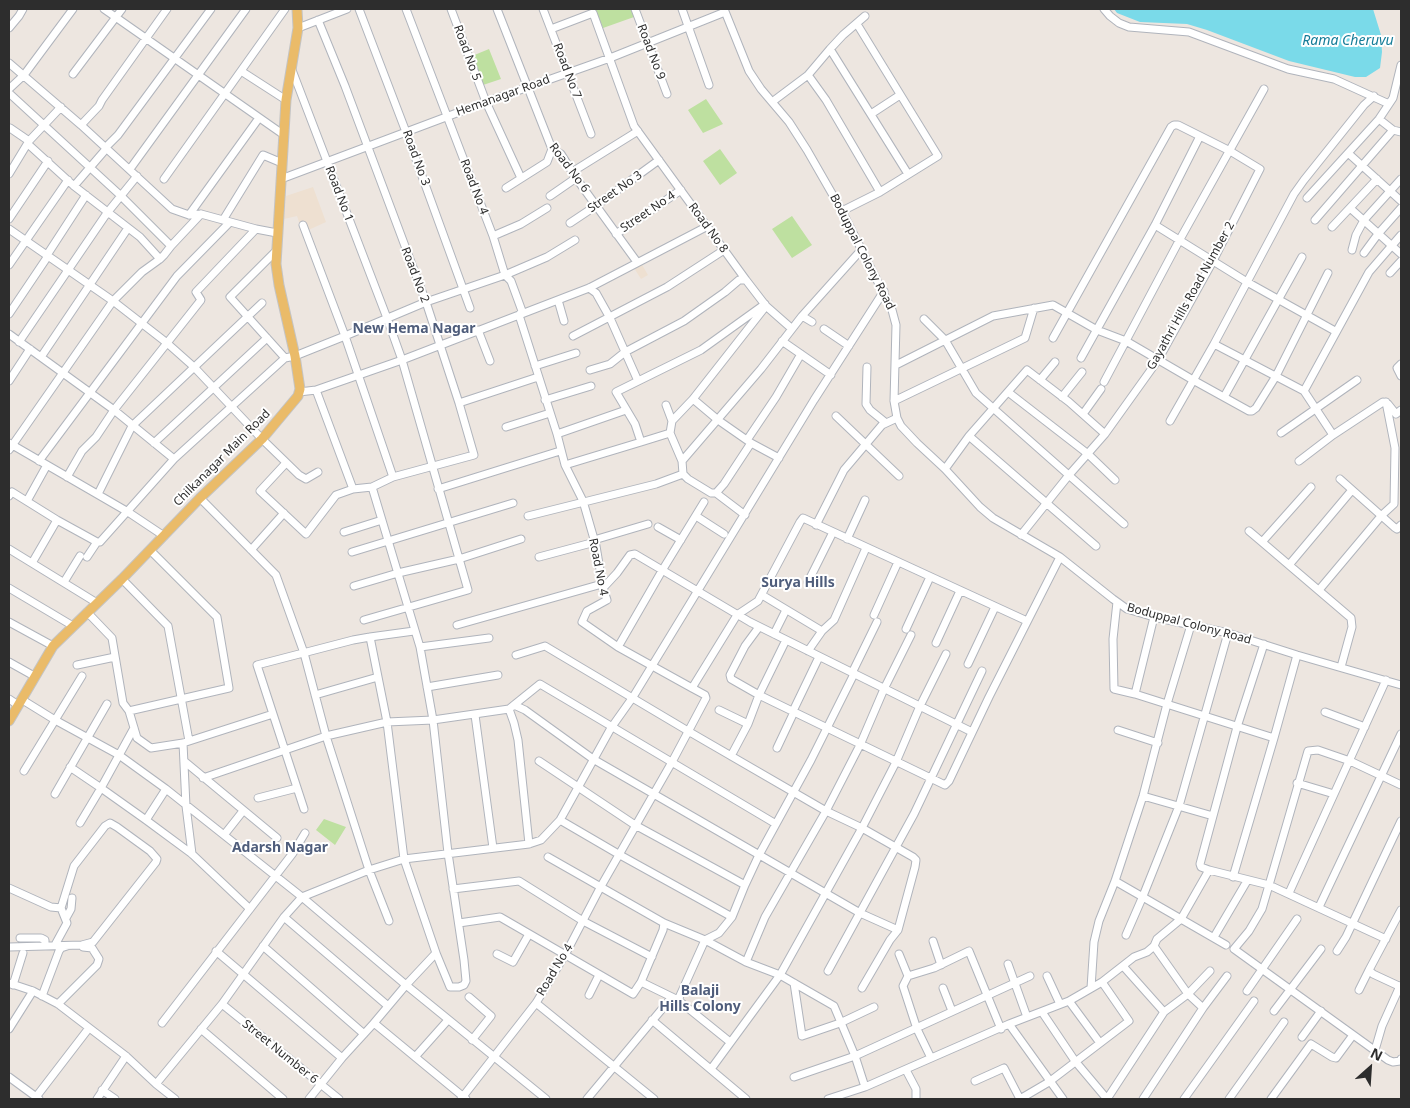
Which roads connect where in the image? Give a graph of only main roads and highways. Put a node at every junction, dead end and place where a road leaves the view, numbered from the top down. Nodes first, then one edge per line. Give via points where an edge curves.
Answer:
1 (297, 9) edge
2 (9, 720) edge

1 - 2 main road, Chilkanagar Main Road via 298,28 286,100 277,250 279,284 295,356 299,392 296,400 262,439 53,646

